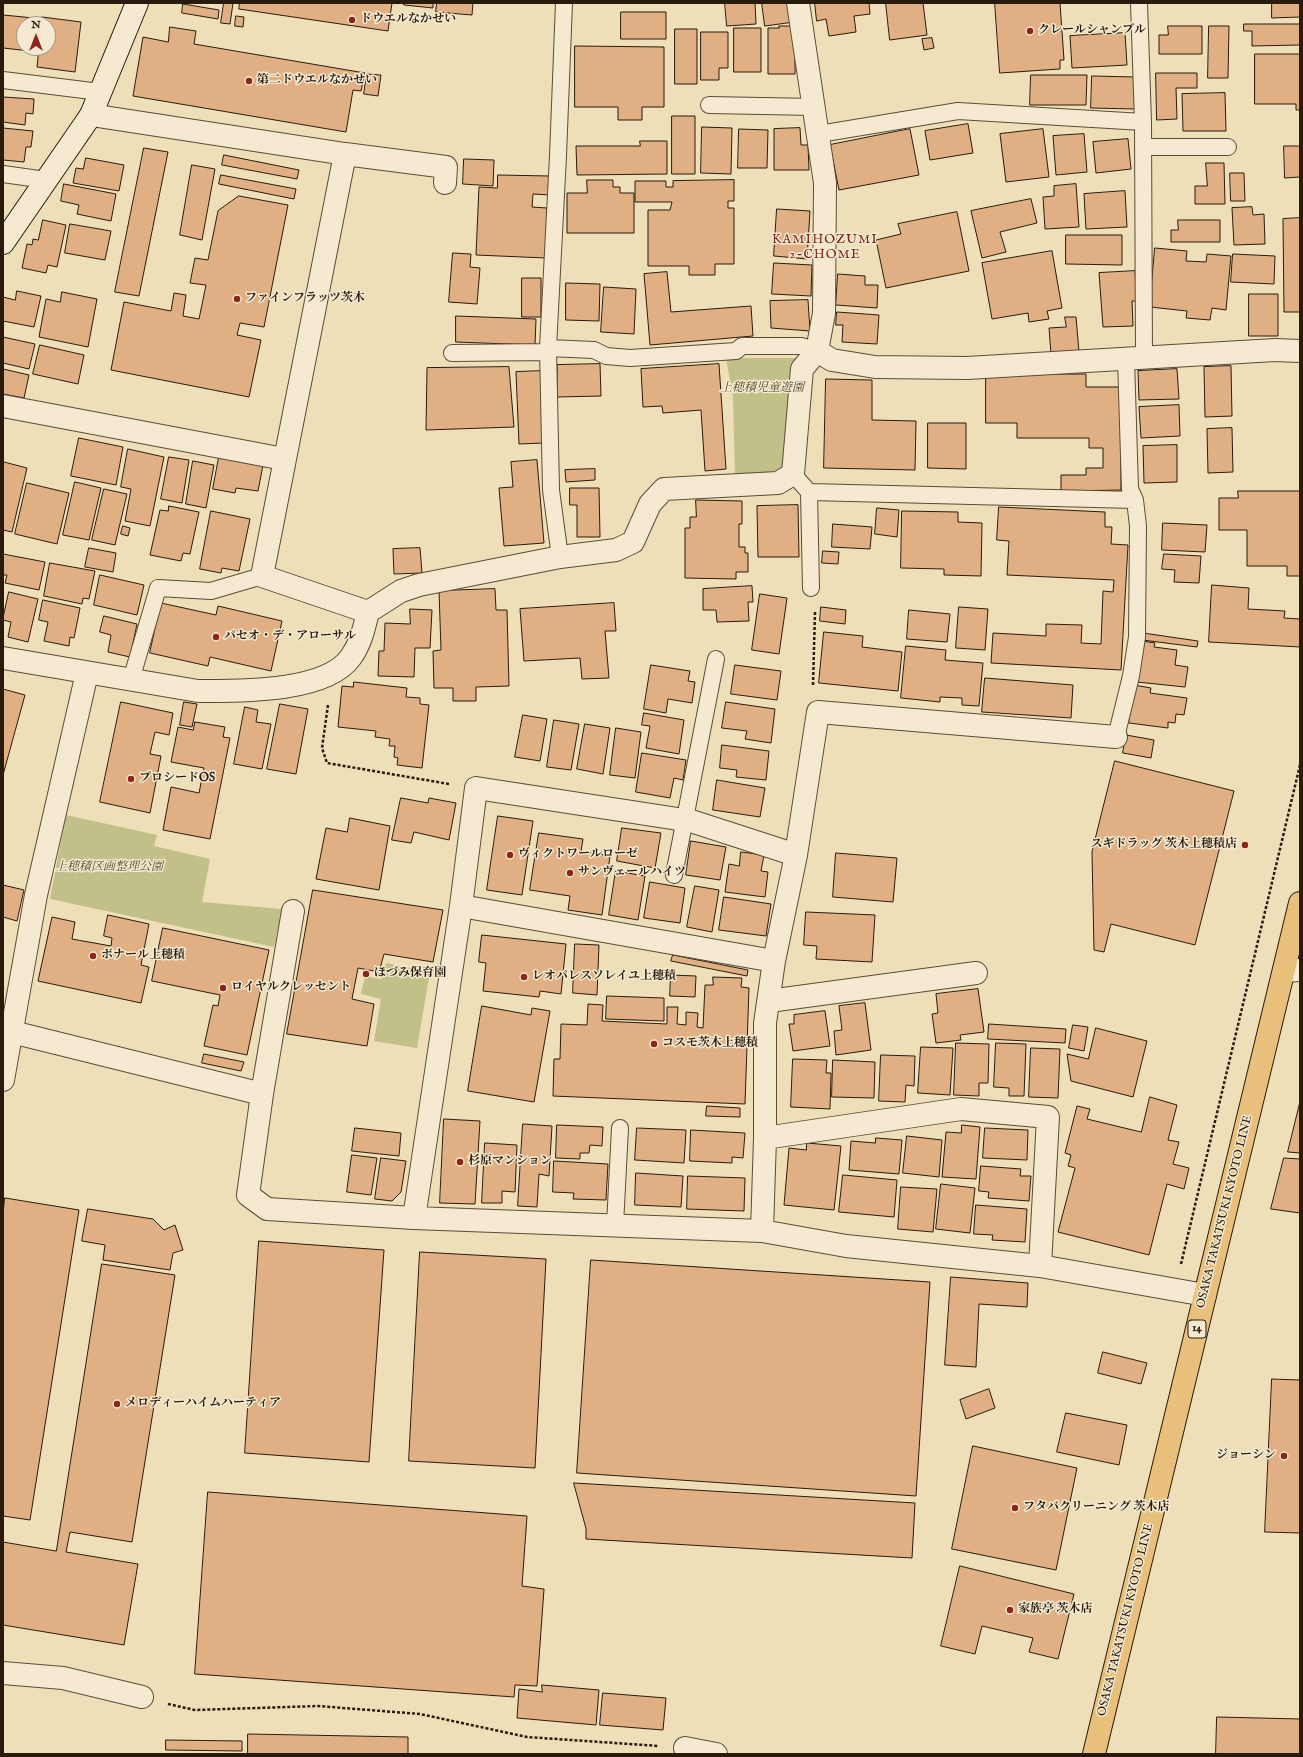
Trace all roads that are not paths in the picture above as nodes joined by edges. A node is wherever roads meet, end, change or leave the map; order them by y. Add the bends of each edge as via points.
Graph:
1 (137, 3) edge
2 (564, 3) edge
3 (798, 3) edge
4 (1139, 3) edge
5 (3, 80) edge
6 (100, 92) junction
7 (710, 105) dead end
8 (815, 107) junction
9 (91, 115) junction
10 (1143, 122) junction
11 (819, 134) junction
12 (1143, 147) junction
13 (1228, 147) dead end
14 (345, 154) junction
15 (3, 174) edge
16 (46, 180) junction
17 (445, 183) dead end
18 (3, 243) edge
19 (548, 350) junction
20 (817, 350) junction
21 (1300, 351) edge
22 (452, 353) dead end
23 (1135, 358) junction
24 (3, 406) edge
25 (284, 459) junction
26 (793, 474) junction
27 (809, 492) junction
28 (1135, 500) junction
29 (560, 556) junction
30 (262, 576) junction
31 (811, 588) road end
32 (368, 612) junction
33 (3, 658) edge
34 (716, 659) dead end
35 (87, 673) junction
36 (131, 680) junction
37 (1116, 737) joint
38 (685, 821) junction
39 (796, 855) junction
40 (674, 875) dead end
41 (1300, 903) edge
42 (461, 906) junction
43 (293, 911) dead end
44 (774, 961) junction
45 (1292, 970) edge
46 (976, 973) dead end
47 (769, 1000) junction
48 (12, 1032) junction
49 (3, 1080) edge
50 (262, 1094) junction
51 (620, 1128) dead end
52 (765, 1138) junction
53 (414, 1218) junction
54 (615, 1226) junction
55 (762, 1231) junction
56 (1040, 1266) junction
57 (1205, 1295) junction
58 (3, 1673) edge
59 (142, 1697) road end
60 (685, 1748) road end
61 (716, 1754) edge
62 (1094, 1754) edge

1 - 6 street
2 - 19 lane
3 - 8 street
4 - 10 lane
5 - 6 lane
6 - 9 street
7 - 8 lane
8 - 11 street
9 - 14 street
9 - 16 street
10 - 11 lane via 958,111
10 - 12 lane
11 - 20 street via 825,183 824,313
12 - 13 lane
12 - 23 lane
14 - 17 street via 446,167
14 - 25 street
15 - 16 lane
16 - 18 street
19 - 20 lane via 594,350 606,356 630,358 736,351 742,346 802,346
19 - 22 lane
19 - 29 lane via 551,490
20 - 23 street via 832,360 875,367 967,368
20 - 26 street via 802,370
21 - 23 street via 1275,350
23 - 28 lane via 1130,489
24 - 25 street
25 - 30 street
26 - 27 lane
26 - 29 street via 778,483 664,489 650,504 633,542 616,550
27 - 28 lane
27 - 31 lane
28 - 37 lane via 1138,526 1137,637 1131,676
29 - 32 street via 400,591
30 - 32 street
30 - 36 lane via 211,591 158,588
32 - 36 street via 362,636 351,658 333,673 290,687 198,690
33 - 35 street
34 - 38 lane
35 - 36 street
35 - 48 street via 36,896
37 - 39 street via 818,712
38 - 39 street
38 - 40 lane
38 - 42 street via 476,788
39 - 44 street
41 - 45 main road, OSAKA TAKATSUKI KYOTO LINE / 14
42 - 44 street
42 - 53 street
43 - 50 street
44 - 47 street
45 - 57 main road, OSAKA TAKATSUKI KYOTO LINE / 14
46 - 47 street
47 - 52 street via 765,1023
48 - 49 street
48 - 50 street
50 - 53 street via 248,1195 268,1209
51 - 54 lane
52 - 55 street
52 - 56 street via 961,1109 1048,1117
53 - 54 street
54 - 55 street
55 - 56 street via 846,1246
56 - 57 street
57 - 62 main road, OSAKA TAKATSUKI KYOTO LINE / 14
58 - 59 street via 62,1678
60 - 61 street

